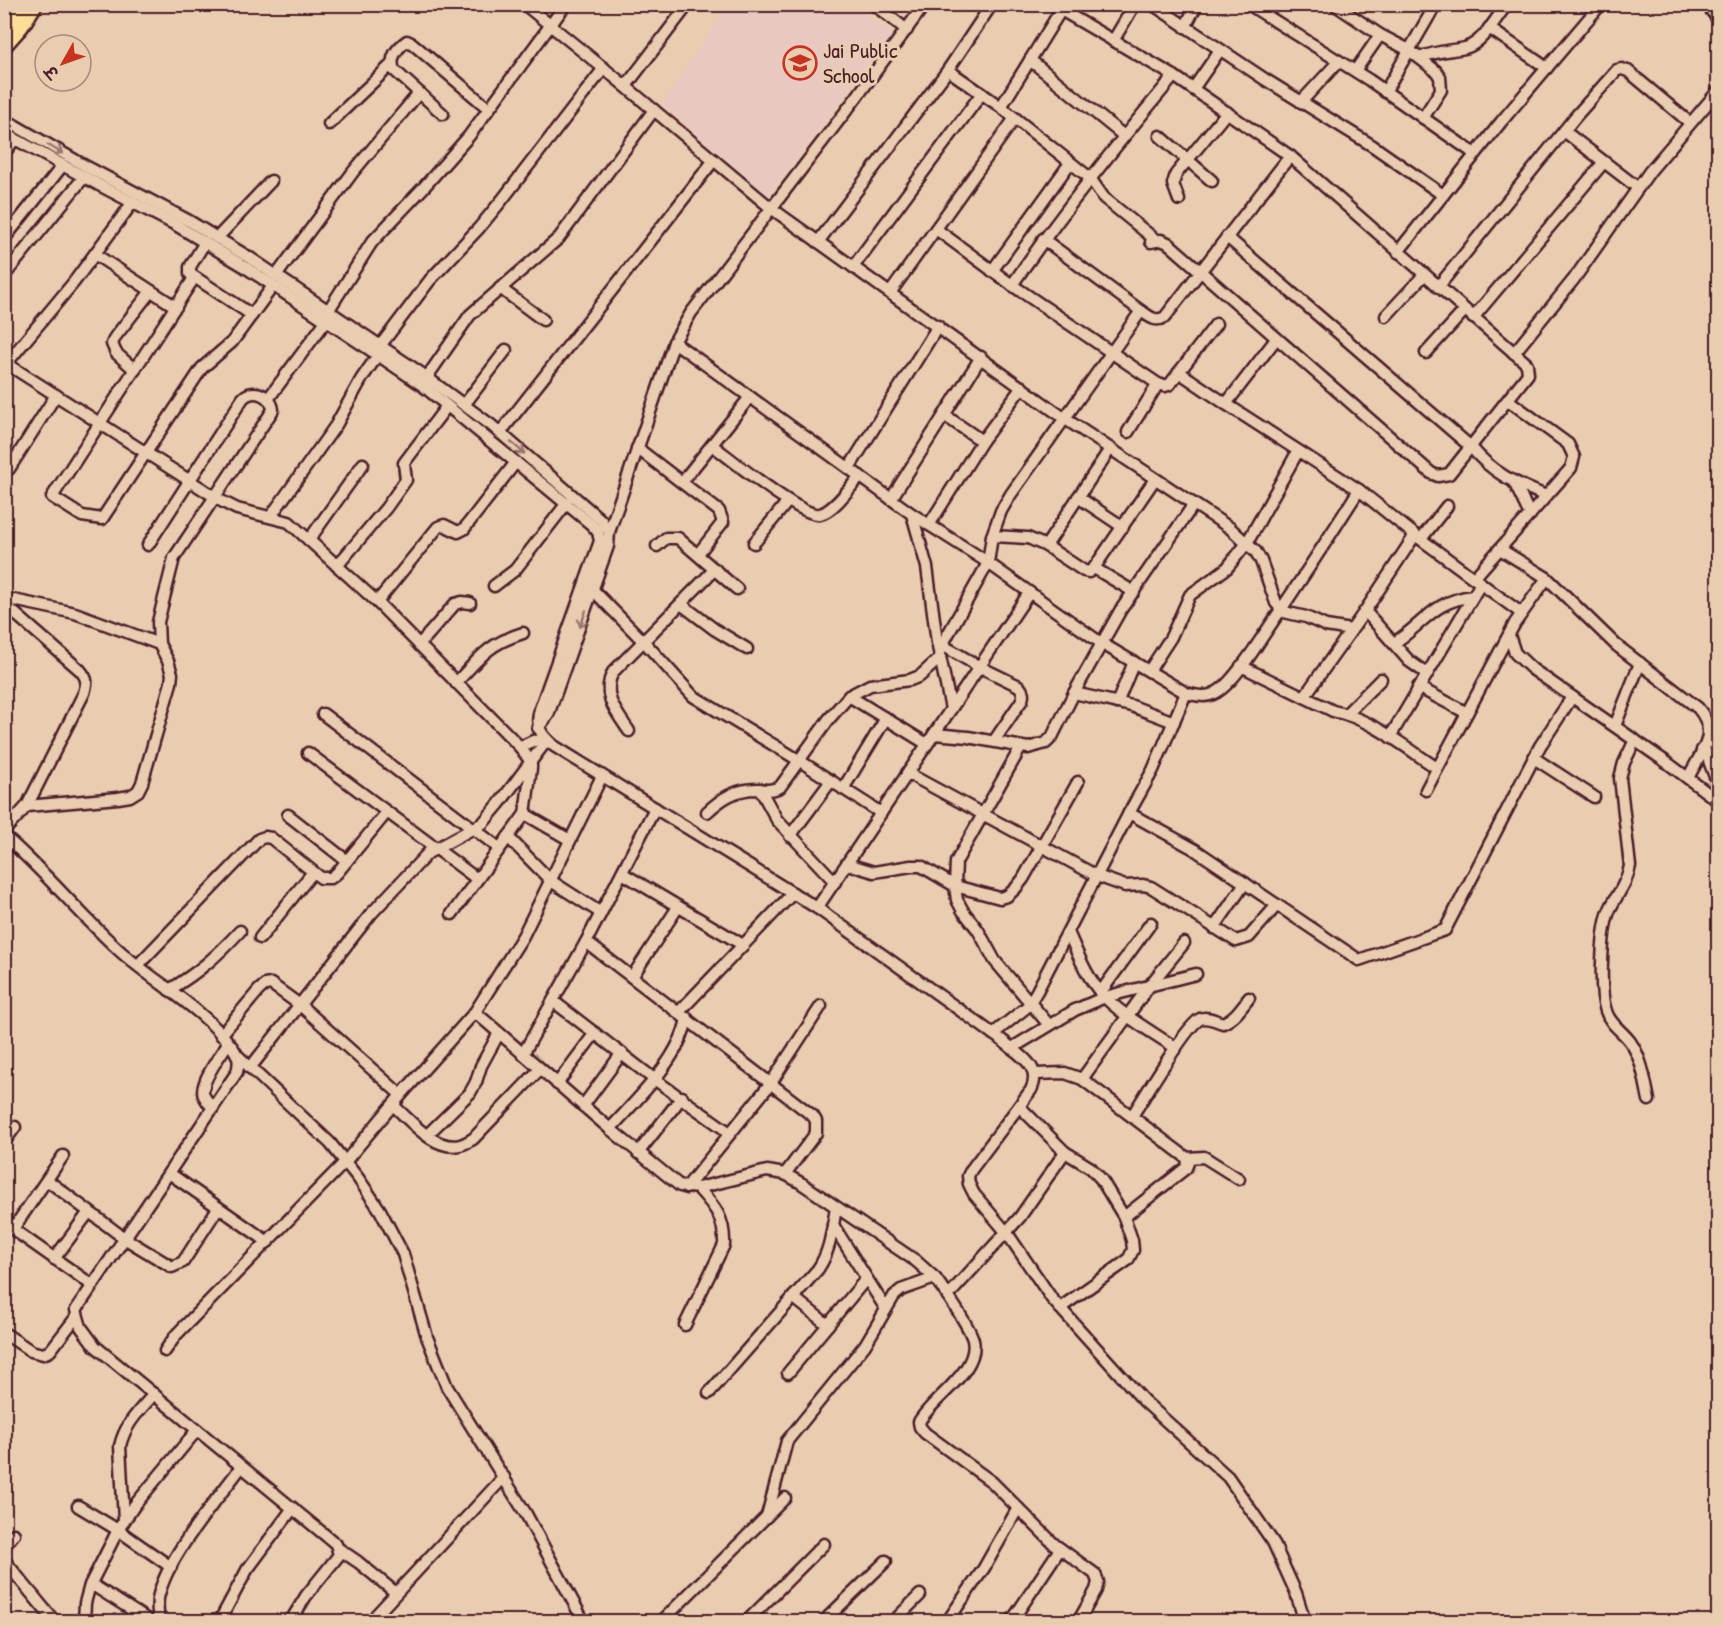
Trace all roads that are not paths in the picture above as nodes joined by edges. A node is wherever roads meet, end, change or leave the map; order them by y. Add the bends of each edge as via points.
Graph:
1 (20, 4) edge
2 (34, 4) edge
3 (524, 4) edge
4 (566, 4) edge
5 (684, 4) edge
6 (873, 4) edge
7 (925, 4) edge
8 (992, 4) edge
9 (1135, 4) edge
10 (1152, 4) edge
11 (1197, 4) edge
12 (1248, 4) edge
13 (1334, 4) edge
14 (1507, 4) edge
15 (1601, 4) edge
16 (1706, 4) edge
17 (1434, 5) edge
18 (1063, 8) edge
19 (1719, 19) edge
20 (550, 26) junction
21 (4, 27) edge
22 (1185, 27) junction
23 (1489, 28) junction
24 (907, 30) junction
25 (1380, 35) junction
26 (1113, 41) junction
27 (4, 44) edge
28 (1220, 50) junction
29 (1409, 50) junction
30 (1420, 58) junction
31 (1030, 60) junction
32 (1339, 62) junction
33 (392, 64) junction
34 (604, 68) junction
35 (1547, 68) junction
36 (948, 70) junction
37 (1355, 71) junction
38 (1174, 76) junction
39 (626, 86) junction
40 (1193, 89) junction
41 (1719, 90) edge
42 (1385, 92) junction
43 (982, 93) junction
44 (418, 94) junction
45 (1301, 102) junction
46 (1001, 106) junction
47 (489, 109) junction
48 (654, 110) junction
49 (1227, 112) junction
50 (443, 114) dead end
51 (1015, 118) junction
52 (1423, 118) junction
53 (4, 119) edge
54 (1689, 123) junction
55 (330, 124) dead end
56 (1564, 131) junction
57 (4, 133) edge
58 (1124, 136) junction
59 (1160, 136) dead end
60 (15, 139) junction
61 (4, 153) edge
62 (1476, 154) junction
63 (1290, 156) junction
64 (1188, 159) junction
65 (714, 160) junction
66 (1070, 162) junction
67 (1604, 162) junction
68 (63, 165) junction
69 (84, 177) junction
70 (1090, 178) junction
71 (271, 181) dead end
72 (1212, 181) dead end
73 (1638, 188) junction
74 (1443, 195) junction
75 (1179, 200) dead end
76 (133, 202) junction
77 (771, 208) junction
78 (936, 230) junction
79 (1227, 237) junction
80 (217, 238) junction
81 (4, 239) edge
82 (1043, 239) junction
83 (205, 242) junction
84 (818, 242) junction
85 (1398, 252) junction
86 (96, 255) junction
87 (853, 267) junction
88 (992, 271) junction
89 (1200, 272) junction
90 (1424, 275) junction
91 (4, 276) edge
92 (194, 278) junction
93 (275, 281) junction
94 (1012, 285) junction
95 (1438, 287) junction
96 (500, 288) junction
97 (151, 291) junction
98 (890, 293) junction
99 (176, 307) junction
100 (1141, 311) junction
101 (1469, 314) junction
102 (252, 315) junction
103 (327, 316) junction
104 (1386, 316) dead end
105 (543, 320) dead end
106 (1216, 324) dead end
107 (938, 326) junction
108 (1276, 339) junction
109 (674, 342) junction
110 (506, 350) dead end
111 (379, 351) junction
112 (1111, 353) junction
113 (1426, 353) dead end
114 (1514, 353) junction
115 (981, 357) junction
116 (5, 363) edge
117 (135, 370) junction
118 (1179, 372) junction
119 (427, 377) junction
120 (1158, 384) junction
121 (1022, 387) junction
122 (56, 395) junction
123 (750, 397) junction
124 (267, 399) junction
125 (1508, 400) junction
126 (1226, 404) junction
127 (447, 405) junction
128 (464, 405) junction
129 (944, 415) junction
130 (1064, 418) junction
131 (101, 424) junction
132 (1128, 432) dead end
133 (500, 433) junction
134 (982, 441) junction
135 (712, 445) junction
136 (1471, 447) junction
137 (637, 448) junction
138 (1110, 449) junction
139 (1298, 451) junction
140 (146, 453) junction
141 (516, 462) junction
142 (363, 464) dead end
143 (849, 468) junction
144 (9, 469) dead end
145 (860, 476) junction
146 (1155, 479) junction
147 (191, 482) junction
148 (682, 482) junction
149 (1514, 482) junction
150 (1359, 490) junction
151 (1546, 496) junction
152 (216, 497) junction
153 (1078, 497) junction
154 (891, 499) junction
155 (788, 501) junction
156 (567, 503) junction
157 (1194, 504) junction
158 (1447, 506) dead end
159 (912, 514) junction
160 (1530, 515) junction
161 (271, 516) junction
162 (929, 525) junction
163 (1123, 527) junction
164 (609, 532) junction
165 (992, 536) junction
166 (1418, 537) junction
167 (309, 540) junction
168 (754, 543) dead end
169 (1247, 543) junction
170 (148, 545) dead end
171 (657, 546) dead end
172 (1047, 546) junction
173 (1500, 549) junction
174 (698, 554) junction
175 (988, 563) junction
176 (338, 566) junction
177 (1094, 568) junction
178 (715, 569) junction
179 (1546, 578) junction
180 (1477, 581) junction
181 (494, 586) dead end
182 (737, 589) dead end
183 (593, 590) junction
184 (1134, 592) junction
185 (1029, 593) junction
186 (1473, 596) junction
187 (4, 598) edge
188 (377, 602) junction
189 (470, 603) dead end
190 (4, 604) edge
191 (681, 604) junction
192 (1281, 610) junction
193 (1365, 611) junction
194 (1521, 613) junction
195 (1351, 630) junction
196 (523, 633) dead end
197 (1509, 635) junction
198 (644, 642) junction
199 (939, 643) junction
200 (1101, 643) junction
201 (1394, 643) junction
202 (159, 644) junction
203 (418, 645) junction
204 (747, 648) dead end
205 (940, 658) junction
206 (1134, 662) junction
207 (1640, 663) junction
208 (1241, 666) junction
209 (980, 668) junction
210 (1149, 671) junction
211 (1426, 673) junction
212 (1381, 679) dead end
213 (456, 683) junction
214 (1418, 687) junction
215 (1074, 693) junction
216 (1186, 693) junction
217 (849, 696) junction
218 (1304, 697) junction
219 (1572, 697) junction
220 (1117, 703) junction
221 (951, 709) junction
222 (1467, 712) junction
223 (1347, 713) junction
224 (323, 714) dead end
225 (886, 718) junction
226 (1174, 722) junction
227 (1615, 726) junction
228 (538, 728) junction
229 (629, 731) dead end
230 (934, 734) junction
231 (1390, 737) junction
232 (547, 740) junction
233 (1635, 740) junction
234 (994, 741) junction
235 (927, 744) junction
236 (520, 747) junction
237 (1022, 747) junction
238 (1702, 750) junction
239 (308, 753) dead end
240 (1534, 758) junction
241 (800, 761) junction
242 (531, 762) junction
243 (1437, 768) junction
244 (908, 773) junction
245 (602, 776) junction
246 (1688, 778) junction
247 (831, 781) junction
248 (1078, 782) dead end
249 (1719, 785) edge
250 (760, 789) junction
251 (843, 789) junction
252 (1426, 790) dead end
253 (1594, 797) dead end
254 (1719, 801) edge
255 (27, 806) junction
256 (655, 808) junction
257 (387, 812) junction
258 (707, 813) dead end
259 (881, 813) junction
260 (1129, 813) junction
261 (525, 814) junction
262 (288, 815) dead end
263 (982, 815) junction
264 (475, 829) junction
265 (4, 833) edge
266 (790, 836) junction
267 (508, 837) junction
268 (570, 840) junction
269 (1041, 846) junction
270 (436, 848) junction
271 (499, 848) junction
272 (346, 861) junction
273 (847, 864) junction
274 (314, 872) junction
275 (622, 873) junction
276 (1096, 876) junction
277 (477, 879) junction
278 (551, 881) junction
279 (835, 882) junction
280 (1245, 883) junction
281 (955, 886) junction
282 (793, 893) junction
283 (1277, 905) junction
284 (678, 907) junction
285 (818, 908) junction
286 (452, 914) dead end
287 (601, 914) junction
288 (1151, 923) dead end
289 (1214, 928) junction
290 (240, 931) dead end
291 (1068, 932) junction
292 (260, 938) dead end
293 (586, 942) junction
294 (1184, 943) dead end
295 (743, 945) junction
296 (138, 965) junction
297 (1196, 974) dead end
298 (632, 976) junction
299 (1150, 986) junction
300 (169, 990) junction
301 (1103, 995) junction
302 (1249, 998) dead end
303 (553, 1001) junction
304 (1030, 1003) junction
305 (300, 1005) junction
306 (821, 1006) dead end
307 (475, 1012) junction
308 (683, 1015) junction
309 (1129, 1016) junction
310 (1049, 1025) junction
311 (595, 1033) junction
312 (499, 1034) junction
313 (993, 1034) junction
314 (225, 1039) junction
315 (1012, 1048) junction
316 (1176, 1048) junction
317 (622, 1053) junction
318 (523, 1054) junction
319 (238, 1056) junction
320 (250, 1068) junction
321 (540, 1069) junction
322 (1035, 1074) junction
323 (654, 1079) junction
324 (1082, 1079) junction
325 (771, 1083) junction
326 (557, 1084) junction
327 (401, 1095) junction
328 (682, 1097) junction
329 (1649, 1100) dead end
330 (393, 1105) junction
331 (583, 1106) junction
332 (1020, 1107) junction
333 (213, 1108) junction
334 (1132, 1116) junction
335 (15, 1127) dead end
336 (610, 1130) junction
337 (730, 1133) junction
338 (427, 1135) junction
339 (4, 1142) edge
340 (1065, 1152) junction
341 (638, 1153) junction
342 (63, 1156) dead end
343 (1187, 1158) junction
344 (345, 1162) junction
345 (169, 1173) junction
346 (785, 1174) junction
347 (1239, 1179) dead end
348 (47, 1180) junction
349 (692, 1188) junction
350 (219, 1208) junction
351 (836, 1208) junction
352 (89, 1212) junction
353 (1124, 1217) junction
354 (833, 1225) junction
355 (9, 1226) edge
356 (1006, 1233) junction
357 (124, 1238) junction
358 (268, 1242) junction
359 (54, 1260) junction
360 (935, 1278) junction
361 (866, 1279) junction
362 (92, 1285) junction
363 (948, 1296) junction
364 (793, 1297) junction
365 (1060, 1308) junction
366 (886, 1309) junction
367 (77, 1316) junction
368 (685, 1325) dead end
369 (828, 1325) junction
370 (4, 1334) edge
371 (165, 1351) dead end
372 (788, 1373) dead end
373 (709, 1393) dead end
374 (153, 1394) junction
375 (197, 1430) junction
376 (241, 1467) junction
377 (504, 1478) junction
378 (785, 1498) dead end
379 (78, 1506) dead end
380 (1018, 1508) junction
381 (293, 1509) junction
382 (767, 1516) junction
383 (121, 1525) junction
384 (14, 1534) dead end
385 (824, 1545) dead end
386 (4, 1546) edge
387 (339, 1549) junction
388 (1060, 1549) junction
389 (4, 1560) edge
390 (886, 1562) dead end
391 (171, 1567) junction
392 (91, 1584) junction
393 (396, 1593) junction
394 (920, 1595) dead end
395 (376, 1615) dead end
396 (952, 1620) edge
397 (85, 1621) edge
398 (55, 1622) edge
399 (151, 1622) edge
400 (159, 1622) edge
401 (219, 1622) edge
402 (290, 1622) edge
403 (584, 1622) edge
404 (661, 1622) edge
405 (746, 1622) edge
406 (823, 1622) edge
407 (893, 1622) edge
408 (1011, 1622) edge
409 (1078, 1622) edge
410 (1305, 1622) edge

1 - 21 main road
2 - 27 main road
3 - 20 street
4 - 20 street
5 - 39 street via 684,10
6 - 24 street
7 - 24 street
8 - 36 street
9 - 26 street
10 - 22 street
11 - 22 street
12 - 32 street
13 - 25 street
14 - 23 street
15 - 35 street
16 - 19 street
17 - 29 street
18 - 26 street
18 - 31 street
20 - 34 street
20 - 47 street
22 - 28 street
23 - 30 street via 1467,47
23 - 35 street
24 - 77 street
25 - 29 street
25 - 37 street
26 - 38 street
28 - 40 street
28 - 45 street
29 - 30 street
29 - 42 street
30 - 52 street via 1436,71 1441,83 1441,90
31 - 46 street
31 - 58 street
32 - 37 street
32 - 45 street
33 - 44 street
33 - 47 street via 399,48 409,41
33 - 55 street
34 - 39 street
34 - 111 street via 502,200 430,280
35 - 62 street
36 - 43 street
36 - 84 street
37 - 42 street
38 - 40 street
38 - 58 street
39 - 48 street
40 - 49 street
41 - 54 street
42 - 52 street
43 - 46 street
43 - 87 street
44 - 50 street
44 - 93 street via 353,172
45 - 74 street
46 - 51 street
47 - 103 street via 372,242
48 - 65 street
48 - 96 street via 559,238
49 - 63 street
49 - 64 street
51 - 66 street
51 - 78 street
52 - 62 street
53 -> 80 street
54 - 56 street via 1622,69 1612,74
54 - 73 street
56 - 67 street
56 - 95 street
57 - 60 street
58 - 70 street
59 - 64 street
60 - 61 street
60 - 68 street
62 - 74 street
63 - 79 street
63 - 85 street
64 - 72 street
64 - 75 street via 1174,180
65 - 77 street
65 - 133 street
66 - 70 street
66 - 88 street
67 - 73 street
67 - 101 street
68 - 69 street
68 - 81 street
69 - 76 street
69 - 91 street
70 - 82 street
70 - 89 street via 1104,198 1154,241 1168,243
71 - 80 street
73 - 114 street via 1574,279
74 - 85 street
76 - 83 street
76 - 86 street
77 - 84 street
77 - 109 street via 691,313
78 - 88 street
78 - 98 street
79 - 89 street
79 - 136 street
80 - 93 street
82 - 94 street
82 - 100 street
83 - 92 street via 190,267
83 - 93 street
84 - 87 street
85 - 90 street
86 - 97 street
86 - 116 street
87 - 98 street
88 - 94 street
89 - 100 street via 1165,317 1154,320
89 - 108 street
90 - 95 street
90 - 104 street
92 - 99 street
92 - 102 street
93 - 102 street
93 - 103 street
94 - 112 street
95 - 101 street
96 - 105 street
96 - 119 street via 470,315
97 - 99 street
97 - 117 street via 112,344
98 - 107 street
99 - 117 street
100 - 112 street
101 - 113 street
101 - 114 street
102 - 140 street via 232,342 202,368
103 - 111 street
103 - 124 street
106 - 118 street
107 - 115 street
107 - 143 street
108 - 126 street
108 - 136 street via 1431,473 1449,474
109 - 123 street
109 - 137 street
110 - 128 street
111 - 119 street
111 - 127 street
111 - 161 street via 336,425
112 - 120 street
112 - 130 street
114 - 125 street via 1527,364 1528,374
115 - 121 street
115 - 129 street
116 - 122 street
117 - 131 street
118 - 120 street via 1170,384
118 - 126 street
119 - 128 street
120 - 132 street
121 - 130 street
121 - 134 street
122 - 131 street
122 - 144 street
123 - 135 street
123 - 143 street
124 - 147 street via 257,392 243,398
124 - 152 street via 273,410
125 - 136 street
125 - 151 street via 1572,449 1571,468
126 - 139 street
127 - 141 street
127 - 176 street via 404,463 406,480 394,498
128 - 133 street
129 - 134 street
129 - 154 street
130 - 138 street
130 - 165 street via 1011,494
131 - 140 street
131 - 140 street via 52,497 82,516 102,519
133 -> 164 street via 592,512
134 - 162 street
135 - 148 street
135 - 155 street
136 - 149 street via 1492,469
137 - 148 street
137 - 164 street
138 - 146 street
138 - 153 street
139 - 150 street
139 - 169 street
140 - 147 street
141 - 156 street
141 - 188 street via 464,529 458,532 441,525
142 - 167 street
143 - 145 street
145 - 154 street
145 - 155 street via 831,509 820,514 810,514
146 - 157 street
146 - 163 street
147 - 152 street
147 - 170 street
148 - 174 street via 722,515 723,522
149 - 151 street
149 - 160 street
150 - 166 street
150 - 192 street
151 - 160 street
152 - 161 street via 237,509
152 - 202 street via 174,558 158,622
153 - 163 street
153 - 172 street
154 - 159 street
155 - 168 street
156 - 181 street via 515,570
156 - 228 street via 592,525 600,541 540,709
157 - 169 street
157 - 184 street
158 - 166 street
159 - 162 street
159 - 199 street via 927,567
160 - 173 street
161 - 167 street via 289,522
162 - 175 street
163 - 177 street
164 - 183 street
165 - 172 street via 1028,538
165 - 175 street
166 - 180 street
166 - 193 street
167 - 176 street
169 - 192 street via 1261,561
169 - 210 street via 1227,568 1190,595 1171,637
171 - 174 street via 666,538 678,538
172 - 177 street via 1084,572
173 - 179 street
173 - 180 street
174 - 178 street
175 - 185 street
175 - 199 street
176 - 188 street
177 - 184 street
178 - 182 street
178 - 191 street
179 - 194 street
179 - 207 street
180 - 186 street
180 - 194 street
183 - 198 street
183 -> 228 street via 548,715
184 - 200 street
185 - 200 street
185 - 209 street
186 - 201 street via 1446,602
186 - 211 street
187 - 202 street via 75,612
188 - 203 street
189 - 203 street via 455,604
190 - 255 street via 80,670 87,682
191 - 198 street
191 - 204 street
192 - 195 street via 1326,626
192 - 208 street
193 - 195 street
193 - 201 street
194 - 197 street
195 - 218 street
196 - 213 street via 494,645
197 - 219 street via 1520,659
197 - 222 street
198 - 229 street via 608,681 610,701
198 - 241 street via 693,696
199 - 205 street
199 - 209 street
200 - 206 street
200 - 215 street
201 - 211 street
202 - 255 street via 172,674 171,683 138,791 118,798
203 - 213 street
205 - 217 street via 920,676 870,685
205 - 221 street
206 - 210 street
206 - 220 street
207 - 227 street
207 - 238 street via 1706,717 1709,736
208 - 216 street via 1220,691 1208,696
208 - 218 street
209 - 221 street
209 - 234 street via 1019,686 1024,696
210 - 216 street
211 - 214 street
212 - 223 street
213 - 236 street
214 - 222 street
214 - 231 street
215 - 220 street
215 - 237 street via 1052,737 1046,743
216 - 226 street
217 - 225 street
217 - 241 street
218 - 223 street via 1333,711
219 - 227 street
219 - 240 street
220 - 226 street
221 - 230 street
222 - 243 street
223 - 231 street
224 - 264 street
225 - 235 street
225 - 251 street
226 - 260 street
227 - 233 street
228 - 232 street
230 - 234 street
230 - 235 street
231 - 243 street
232 - 236 street
232 - 242 street
232 - 245 street
233 - 246 street
233 - 329 street via 1624,764 1620,786 1630,866 1605,923 1603,977 1606,1014 1637,1053
234 - 237 street
235 - 244 street
236 - 242 street
237 - 263 street
238 - 246 street
238 - 249 street
239 - 257 street
240 - 253 street
240 - 283 street via 1445,930 1359,960
241 - 247 street
241 - 250 street via 780,787
242 - 261 street
242 - 264 street
243 - 252 street
244 - 259 street
244 - 263 street
245 - 256 street
245 - 268 street
246 - 254 street
247 - 251 street
247 - 266 street
248 - 269 street
250 - 258 street via 738,791
250 - 266 street
251 - 259 street
255 - 265 street
256 - 275 street
256 - 282 street
257 - 270 street
257 - 272 street
259 - 273 street
260 - 276 street
260 - 280 street
261 - 267 street
261 - 268 street
262 - 272 street
263 - 269 street
263 - 281 street via 956,862
264 - 270 street
264 - 271 street
265 - 296 street
266 - 279 street
267 - 271 street
267 - 278 street
268 - 278 street
269 - 276 street
269 - 281 street via 1023,879 1007,896 1000,898
270 - 277 street
270 - 305 street via 371,914
271 - 277 street
272 - 274 street via 331,878 321,878
273 - 279 street
273 - 281 street via 874,872 921,866
274 - 292 street
274 - 296 street via 271,838 259,839
275 - 284 street
275 - 287 street
276 - 289 street via 1125,886 1151,887
276 - 291 street
277 - 286 street
278 - 287 street
278 - 307 street via 523,936
279 - 285 street
280 - 283 street
280 - 289 street
281 - 304 street via 957,900 995,961
282 - 285 street
282 - 295 street
283 - 289 street via 1243,940 1229,938
284 - 295 street
284 - 298 street
285 - 313 street
287 - 293 street
288 - 301 street
290 - 300 street via 203,969
291 - 301 street
291 - 304 street
293 - 298 street
293 - 303 street
294 - 299 street
295 - 308 street
296 - 300 street
297 - 299 street
298 - 308 street
299 - 301 street
299 - 309 street
300 - 314 street
301 - 309 street
301 - 310 street
302 - 316 street via 1233,1017 1222,1023 1201,1018
303 - 311 street
303 - 318 street
304 - 310 street
304 - 313 street
305 - 314 street via 271,984 265,985
305 - 320 street
305 - 327 street
306 - 325 street
307 - 312 street
307 - 327 street
308 - 323 street via 685,1028
308 - 325 street
309 - 316 street
309 - 324 street
310 - 315 street
311 - 317 street
311 - 326 street
312 - 318 street
312 - 338 street via 470,1093
313 - 315 street
314 - 319 street
314 - 333 street via 203,1091
315 - 322 street
316 - 334 street
317 - 323 street
317 - 331 street
318 - 321 street
319 - 320 street
319 - 333 street via 237,1072
320 - 344 street
321 - 326 street
321 - 338 street via 473,1139 448,1146
322 - 324 street via 1065,1073
322 - 332 street via 1035,1082
323 - 328 street
323 - 336 street
324 - 334 street
325 - 337 street
325 - 346 street via 816,1121 816,1133
326 - 331 street
327 - 330 street
328 - 337 street
328 - 341 street
330 - 338 street
330 - 344 street
331 - 336 street
332 - 340 street
332 - 356 street via 968,1176 974,1194
333 - 345 street
334 - 343 street
335 - 339 street
336 - 341 street
337 - 349 street
340 - 353 street via 1096,1172
340 - 356 street
341 - 349 street via 667,1178
342 - 348 street
343 - 347 street via 1204,1157
343 - 353 street via 1186,1168
344 - 358 street
344 - 377 street via 394,1234 447,1387
345 - 350 street
345 - 357 street
346 - 349 street via 767,1171
346 - 351 street
348 - 352 street
348 - 355 street
349 - 368 street via 720,1216 725,1232 724,1245
350 - 357 street via 183,1262 172,1268
350 - 358 street
351 - 354 street
351 - 360 street
352 - 357 street
352 - 359 street
353 - 365 street via 1133,1250 1128,1260
354 - 361 street
354 - 364 street via 825,1258
355 - 359 street
356 - 363 street
356 - 365 street
357 - 362 street
358 - 371 street
359 - 362 street
360 - 363 street
360 - 366 street via 901,1290
361 - 366 street
361 - 369 street
362 - 367 street via 78,1306
363 - 380 street via 970,1331 974,1349 968,1366 924,1413 920,1427 992,1482
364 - 369 street
364 - 373 street
365 - 410 street via 1144,1401 1228,1477 1273,1542
366 - 382 street via 865,1344 787,1441
367 - 370 street via 50,1351 43,1354
367 - 374 street via 90,1340
369 - 372 street
374 - 375 street
374 - 383 street via 127,1426 120,1446
375 - 376 street
375 - 383 street
376 - 381 street
376 - 391 street
377 - 393 street
377 - 403 street
378 - 382 street
379 - 383 street
380 - 388 street
380 - 396 street
381 - 387 street
381 - 401 street via 247,1570
382 - 404 street
383 - 391 street
383 - 392 street
384 - 386 street
385 - 405 street
387 - 393 street
387 - 402 street via 336,1561
388 - 408 street
388 - 409 street via 1090,1569 1098,1581
389 - 398 street
390 - 406 street
391 - 400 street via 159,1593
392 - 397 street
392 - 399 street
393 - 395 street
394 - 407 street

